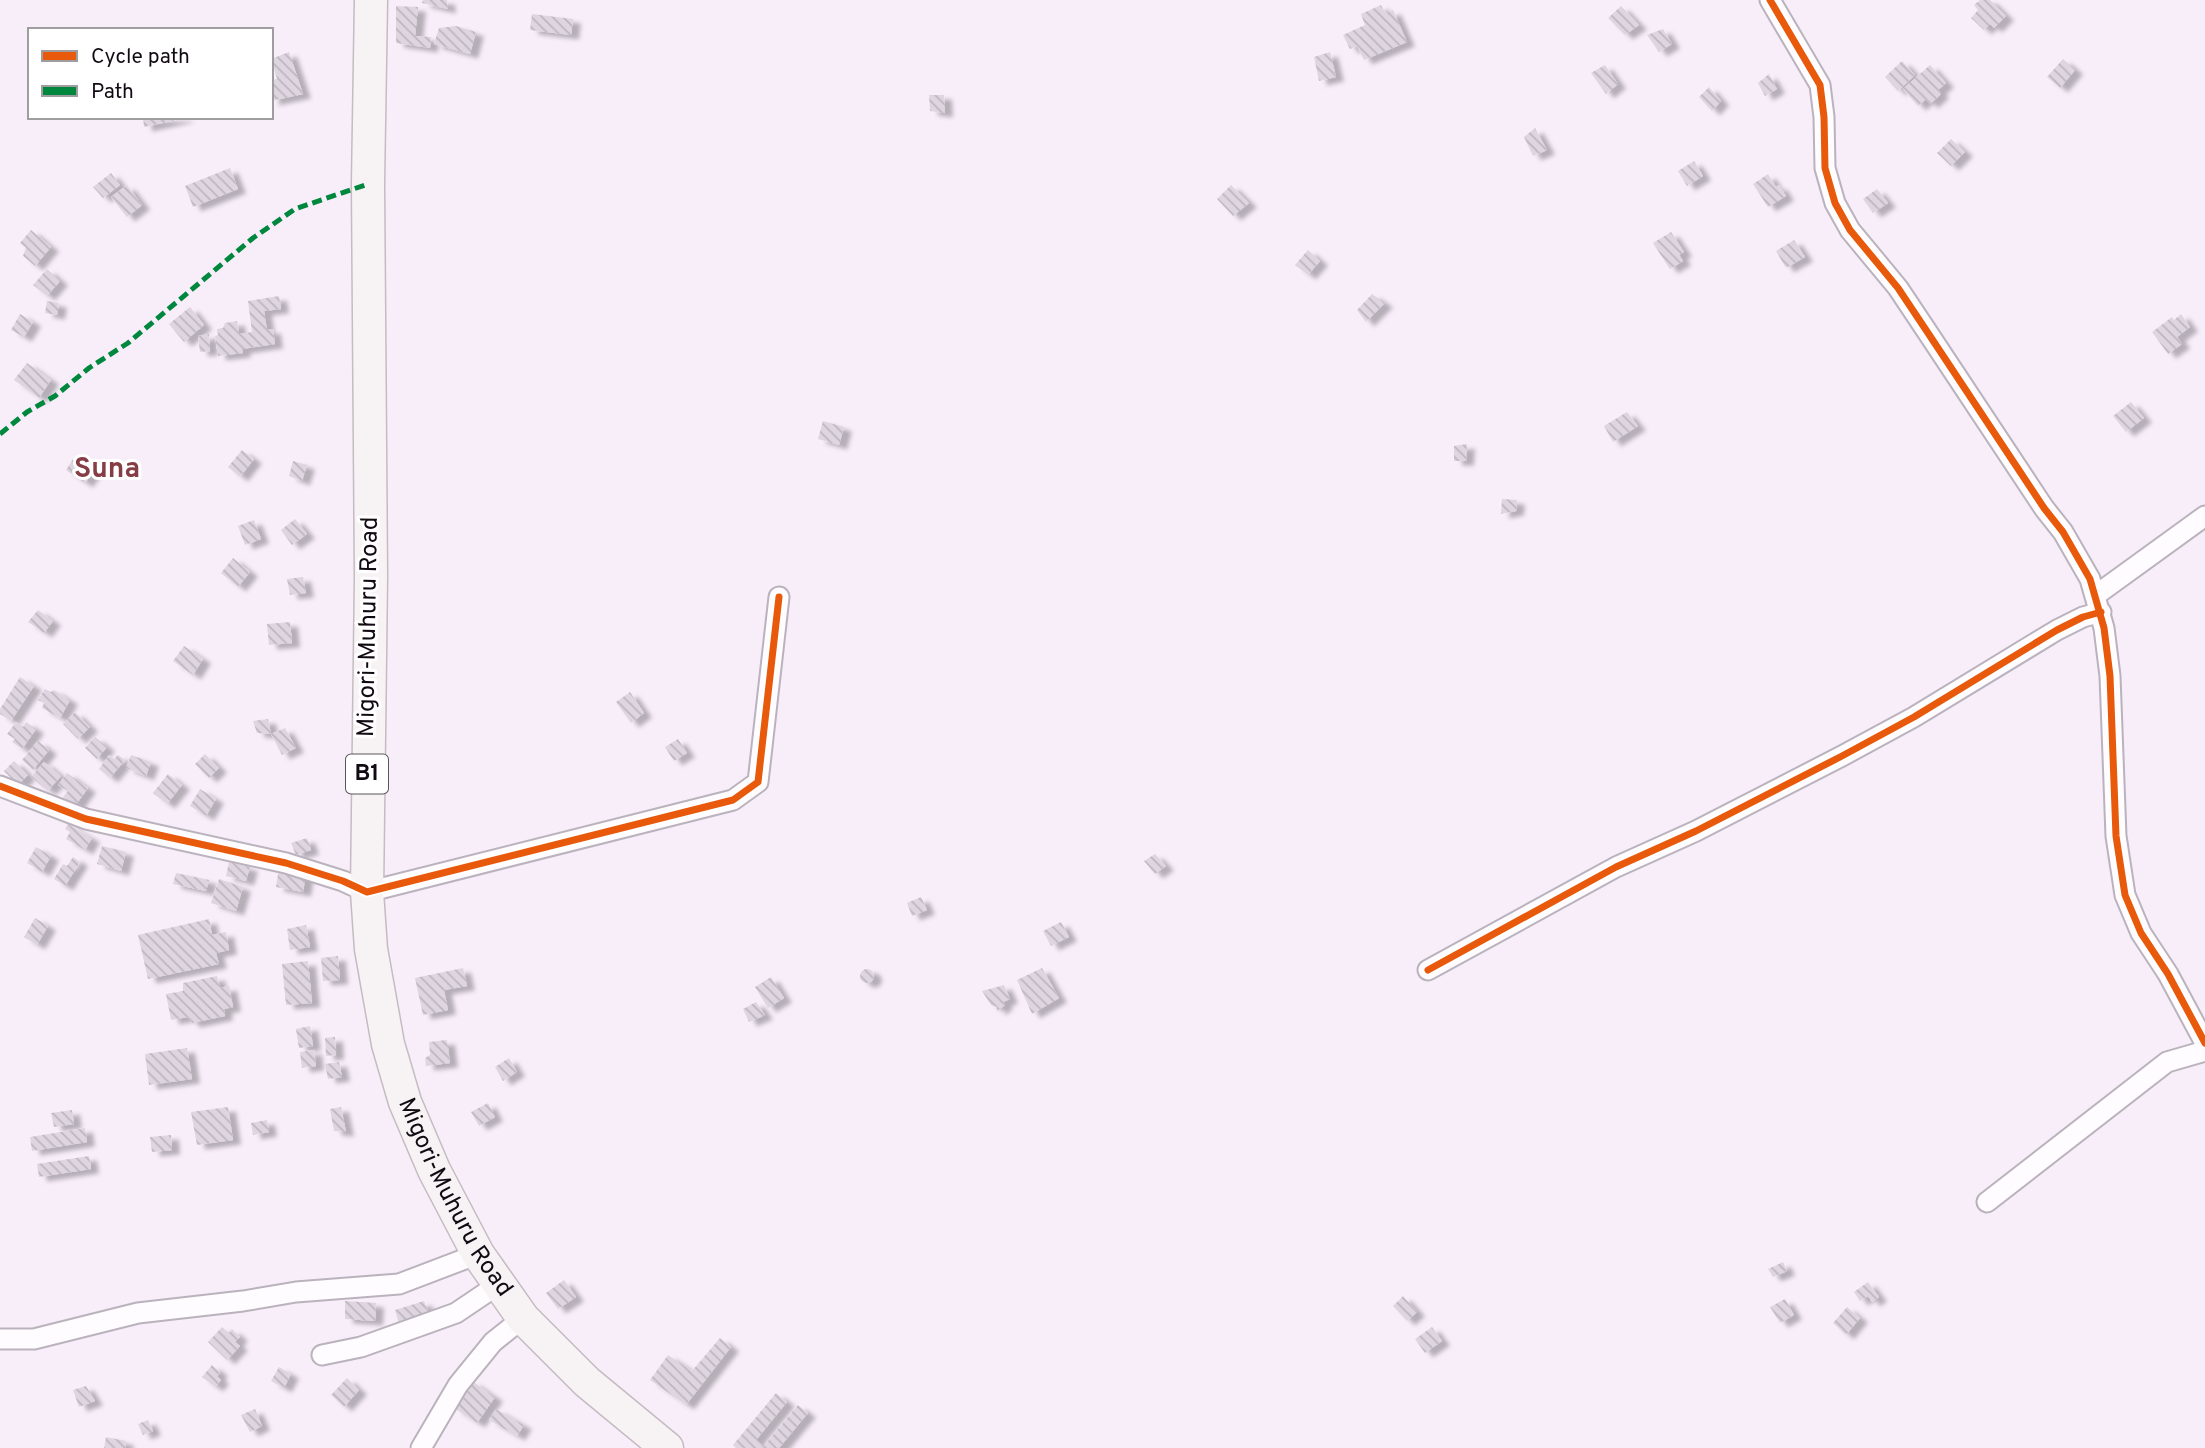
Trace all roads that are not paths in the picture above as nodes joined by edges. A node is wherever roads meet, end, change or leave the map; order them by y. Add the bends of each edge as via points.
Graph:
1 (371, 0) edge
2 (1770, 0) edge
3 (2205, 516) edge
4 (779, 597) dead end
5 (2099, 604) junction
6 (0, 786) edge
7 (367, 892) junction
8 (1428, 970) dead end
9 (2205, 1044) edge
10 (2205, 1051) edge
11 (1987, 1202) dead end
12 (478, 1254) junction
13 (499, 1284) junction
14 (523, 1318) junction
15 (0, 1339) edge
16 (322, 1355) dead end
17 (421, 1448) edge
18 (667, 1448) edge

1 - 7 highway, Migori-Muhuru Road / B1
2 - 5 street via 1820,85 1825,168 1835,203 2063,532
3 - 5 street
4 - 7 street via 758,782 733,800
5 - 8 street via 1854,750 1616,867
5 - 9 street via 2108,653 2116,836 2125,895 2141,933
6 - 7 street via 86,819 286,863
7 - 12 highway, Migori-Muhuru Road / B1 via 371,949 388,1044 405,1102
10 - 11 street via 2167,1062
12 - 13 highway, Migori-Muhuru Road / B1
12 - 15 street via 399,1284 138,1313 34,1339
13 - 14 highway, Migori-Muhuru Road / B1
13 - 16 street via 456,1313 361,1347
14 - 17 street via 493,1342 458,1385
14 - 18 highway, Migori-Muhuru Road / B1 via 587,1382

